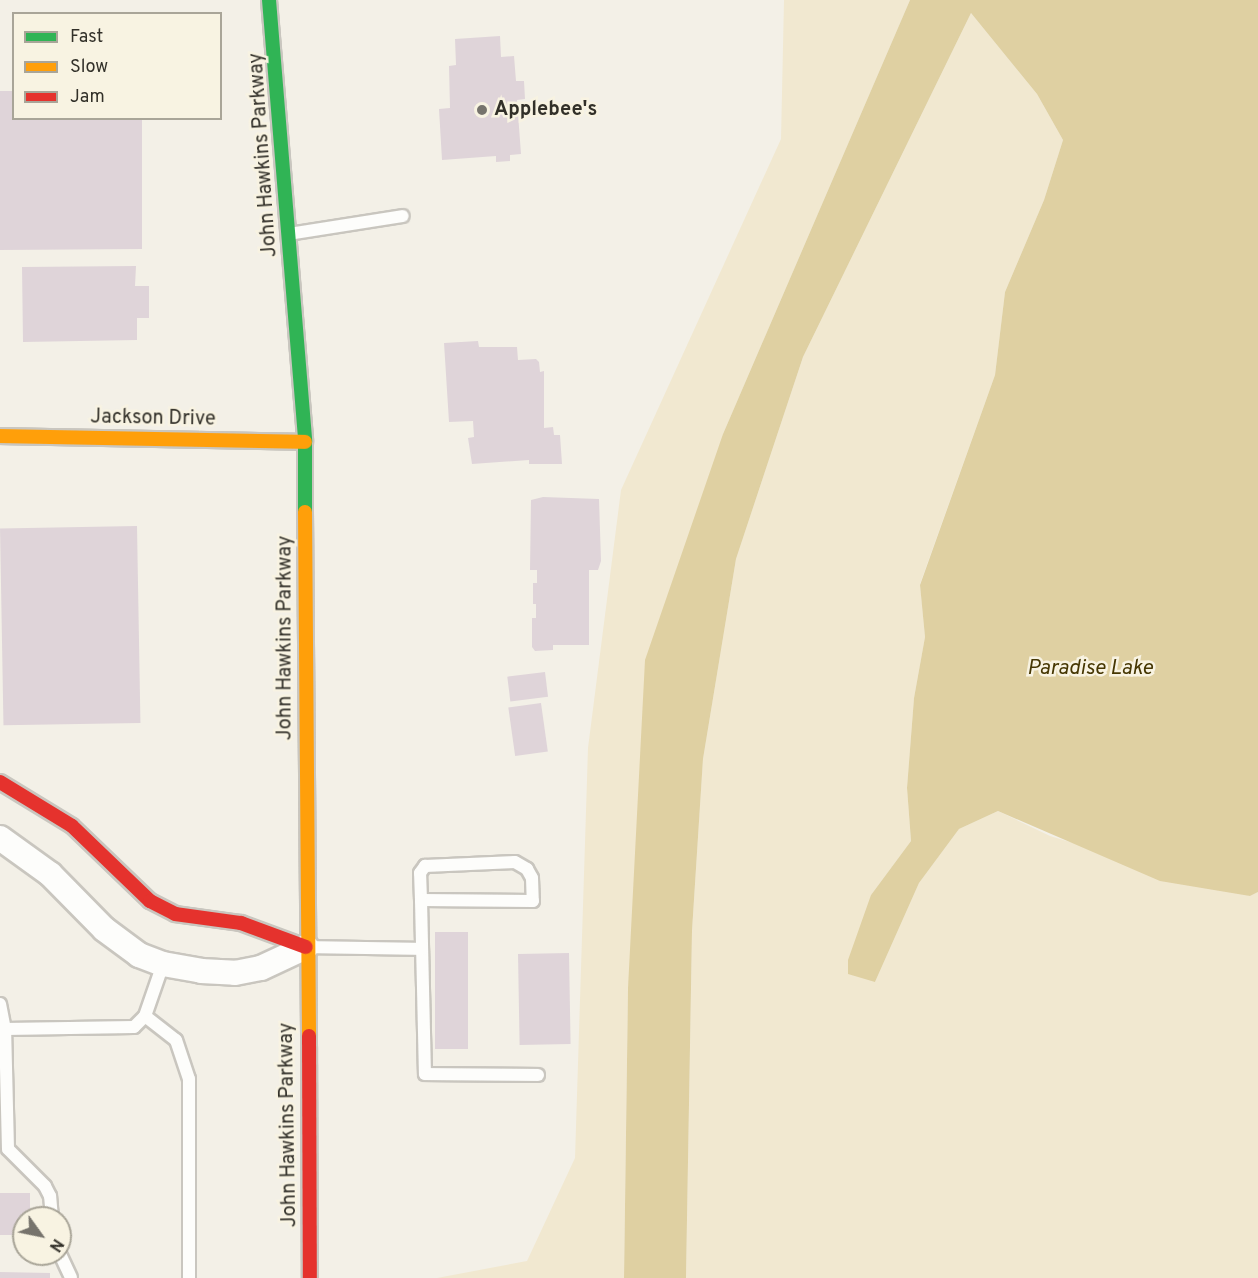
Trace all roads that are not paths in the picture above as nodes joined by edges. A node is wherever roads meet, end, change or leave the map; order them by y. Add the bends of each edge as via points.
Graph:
1 (269, 0) edge
2 (403, 216) dead end
3 (289, 234) junction
4 (0, 436) edge
5 (305, 442) junction
6 (0, 782) edge
7 (0, 838) edge
8 (421, 900) junction
9 (306, 947) junction
10 (422, 949) junction
11 (163, 964) junction
12 (0, 1004) edge
13 (145, 1016) junction
14 (5, 1029) junction
15 (538, 1075) dead end
16 (51, 1206) edge
17 (189, 1278) edge
18 (310, 1278) edge

1 - 3 main road, John Hawkins Parkway
2 - 3 lane
3 - 5 main road, John Hawkins Parkway
4 - 5 main road, Jackson Drive
5 - 9 main road, John Hawkins Parkway
6 - 9 main road via 72,826 150,901 195,919 241,922
7 - 11 street via 50,874 104,929 140,955
8 - 8 lane via 533,901 532,878 515,862 425,866 420,873
8 - 10 lane
9 - 10 lane
9 - 11 street via 261,968 236,973
9 - 18 main road, John Hawkins Parkway
10 - 15 lane via 425,1074
11 - 13 lane
12 - 14 lane
13 - 14 lane via 134,1027 105,1030
13 - 17 lane via 176,1040 189,1079
14 - 16 lane via 8,1149 45,1186

